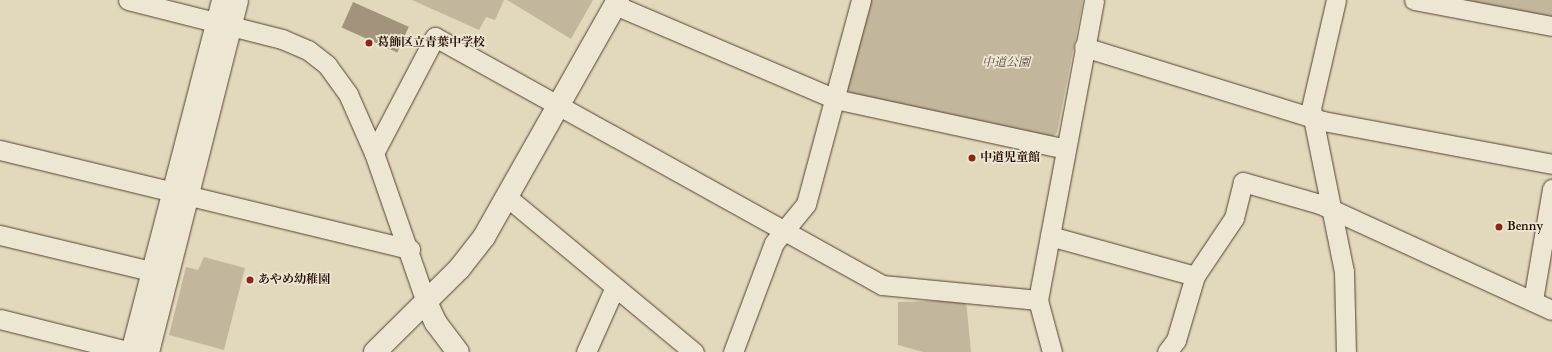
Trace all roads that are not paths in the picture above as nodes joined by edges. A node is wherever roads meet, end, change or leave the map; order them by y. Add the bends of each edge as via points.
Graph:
1 (128, 0) edge
2 (221, 0) edge
3 (238, 0) edge
4 (861, 0) edge
5 (1094, 0) edge
6 (1336, 0) edge
7 (1414, 0) edge
8 (616, 2) edge
9 (223, 24) junction
10 (1552, 26) edge
11 (1084, 47) junction
12 (835, 99) junction
13 (558, 106) junction
14 (1312, 118) junction
15 (1066, 149) junction
16 (0, 150) edge
17 (374, 153) junction
18 (1552, 164) edge
19 (1552, 189) edge
20 (180, 194) junction
21 (507, 197) junction
22 (1331, 210) junction
23 (781, 232) junction
24 (0, 235) edge
25 (1050, 236) junction
26 (410, 249) junction
27 (160, 274) junction
28 (1195, 276) junction
29 (615, 287) junction
30 (1038, 300) junction
31 (1533, 300) junction
32 (426, 302) junction
33 (1552, 310) edge
34 (0, 319) edge
35 (130, 352) edge
36 (149, 352) edge
37 (375, 352) edge
38 (458, 352) edge
39 (586, 352) edge
40 (694, 352) edge
41 (733, 352) edge
42 (1052, 352) edge
43 (1167, 352) edge
44 (1346, 352) edge

1 - 9 street
2 - 9 street
3 - 9 street
4 - 12 street
5 - 11 street
6 - 14 street via 1311,108
7 - 10 street
8 - 12 street
8 - 13 street
9 - 17 street via 295,43 327,65 348,94
9 - 20 street
11 - 14 street
11 - 15 street
12 - 15 street
12 - 23 street via 806,204
13 - 17 street via 435,37
13 - 21 street
13 - 23 street
14 - 18 street
14 - 22 street
15 - 25 street
16 - 20 street
17 - 26 street
19 - 31 street
20 - 26 street
20 - 27 street
21 - 29 street
21 - 32 street via 484,237
22 - 28 street via 1284,191 1243,182 1234,218
22 - 31 street
22 - 44 street via 1344,272
23 - 30 street via 882,285
23 - 41 street
24 - 27 street
25 - 28 street
25 - 30 street
26 - 32 street
27 - 35 street
27 - 36 street
28 - 43 street via 1176,340
29 - 39 street
29 - 40 street
30 - 42 street
31 - 33 street
32 - 37 street
32 - 38 street via 439,328
34 - 35 street

